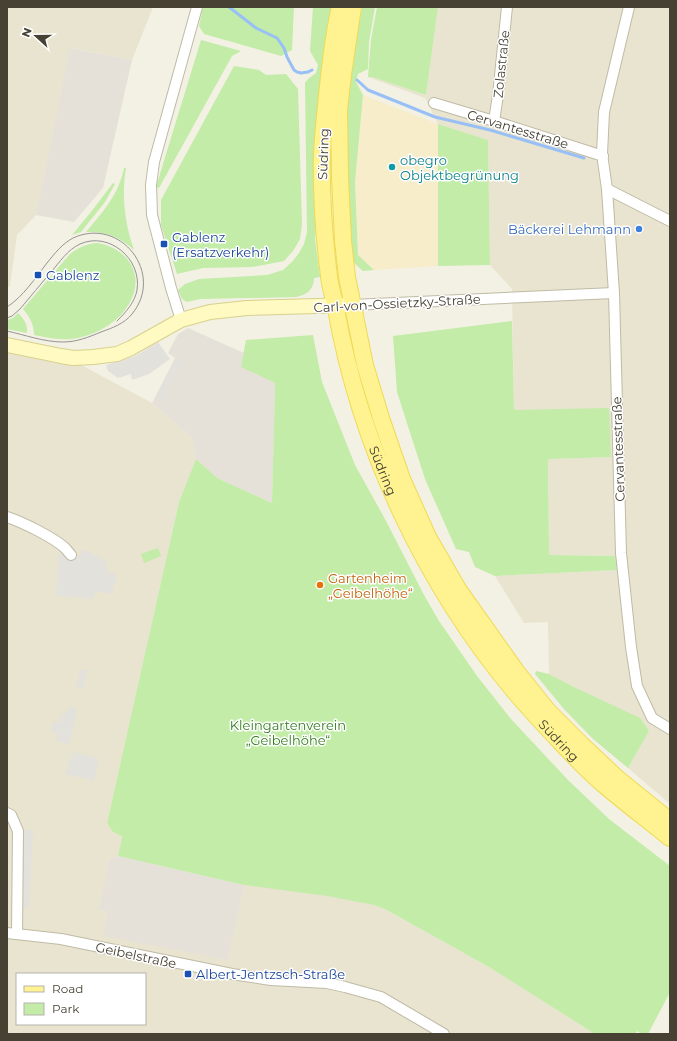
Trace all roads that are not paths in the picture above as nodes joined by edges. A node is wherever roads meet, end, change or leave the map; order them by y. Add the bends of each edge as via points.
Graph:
1 (198, 7) edge
2 (340, 7) edge
3 (352, 7) edge
4 (507, 7) edge
5 (628, 7) edge
6 (434, 103) dead end
7 (494, 121) junction
8 (603, 156) junction
9 (607, 189) junction
10 (670, 221) edge
11 (614, 293) junction
12 (352, 305) junction
13 (335, 306) junction
14 (181, 320) junction
15 (7, 345) edge
16 (7, 517) edge
17 (71, 555) dead end
18 (670, 729) edge
19 (7, 813) edge
20 (670, 821) edge
21 (670, 838) edge
22 (12, 933) edge
23 (444, 1034) edge

1 - 14 street via 154,162 151,186 152,215
2 - 13 main road, Südring via 330,72 322,181 329,279
3 - 12 main road, Südring via 340,110 340,177 343,241
4 - 7 street, Zolastraße
5 - 8 street, Cervantesstraße via 604,112
6 - 7 street, Cervantesstraße
7 - 8 street, Cervantesstraße
8 - 9 street, Cervantesstraße
9 - 10 street
9 - 11 street, Cervantesstraße
11 - 12 street, Carl-von-Ossietzky-Straße
11 - 18 street, Cervantesstraße via 621,553 630,647 637,686 652,718
12 - 13 street, Carl-von-Ossietzky-Straße
12 - 20 main road, Südring via 369,378 402,479 428,537 458,589 516,671 548,711 617,778
13 - 14 street, Carl-von-Ossietzky-Straße via 247,308 210,312
13 - 21 main road, Südring via 361,411 386,478 408,527 451,603 506,682 568,750 602,783
14 - 15 street, Carl-von-Ossietzky-Straße via 131,348 105,356 67,357
16 - 17 street via 48,537
19 - 22 street via 11,815 18,831
22 - 23 street, Geibelstraße via 61,939 232,974 345,987 381,997

